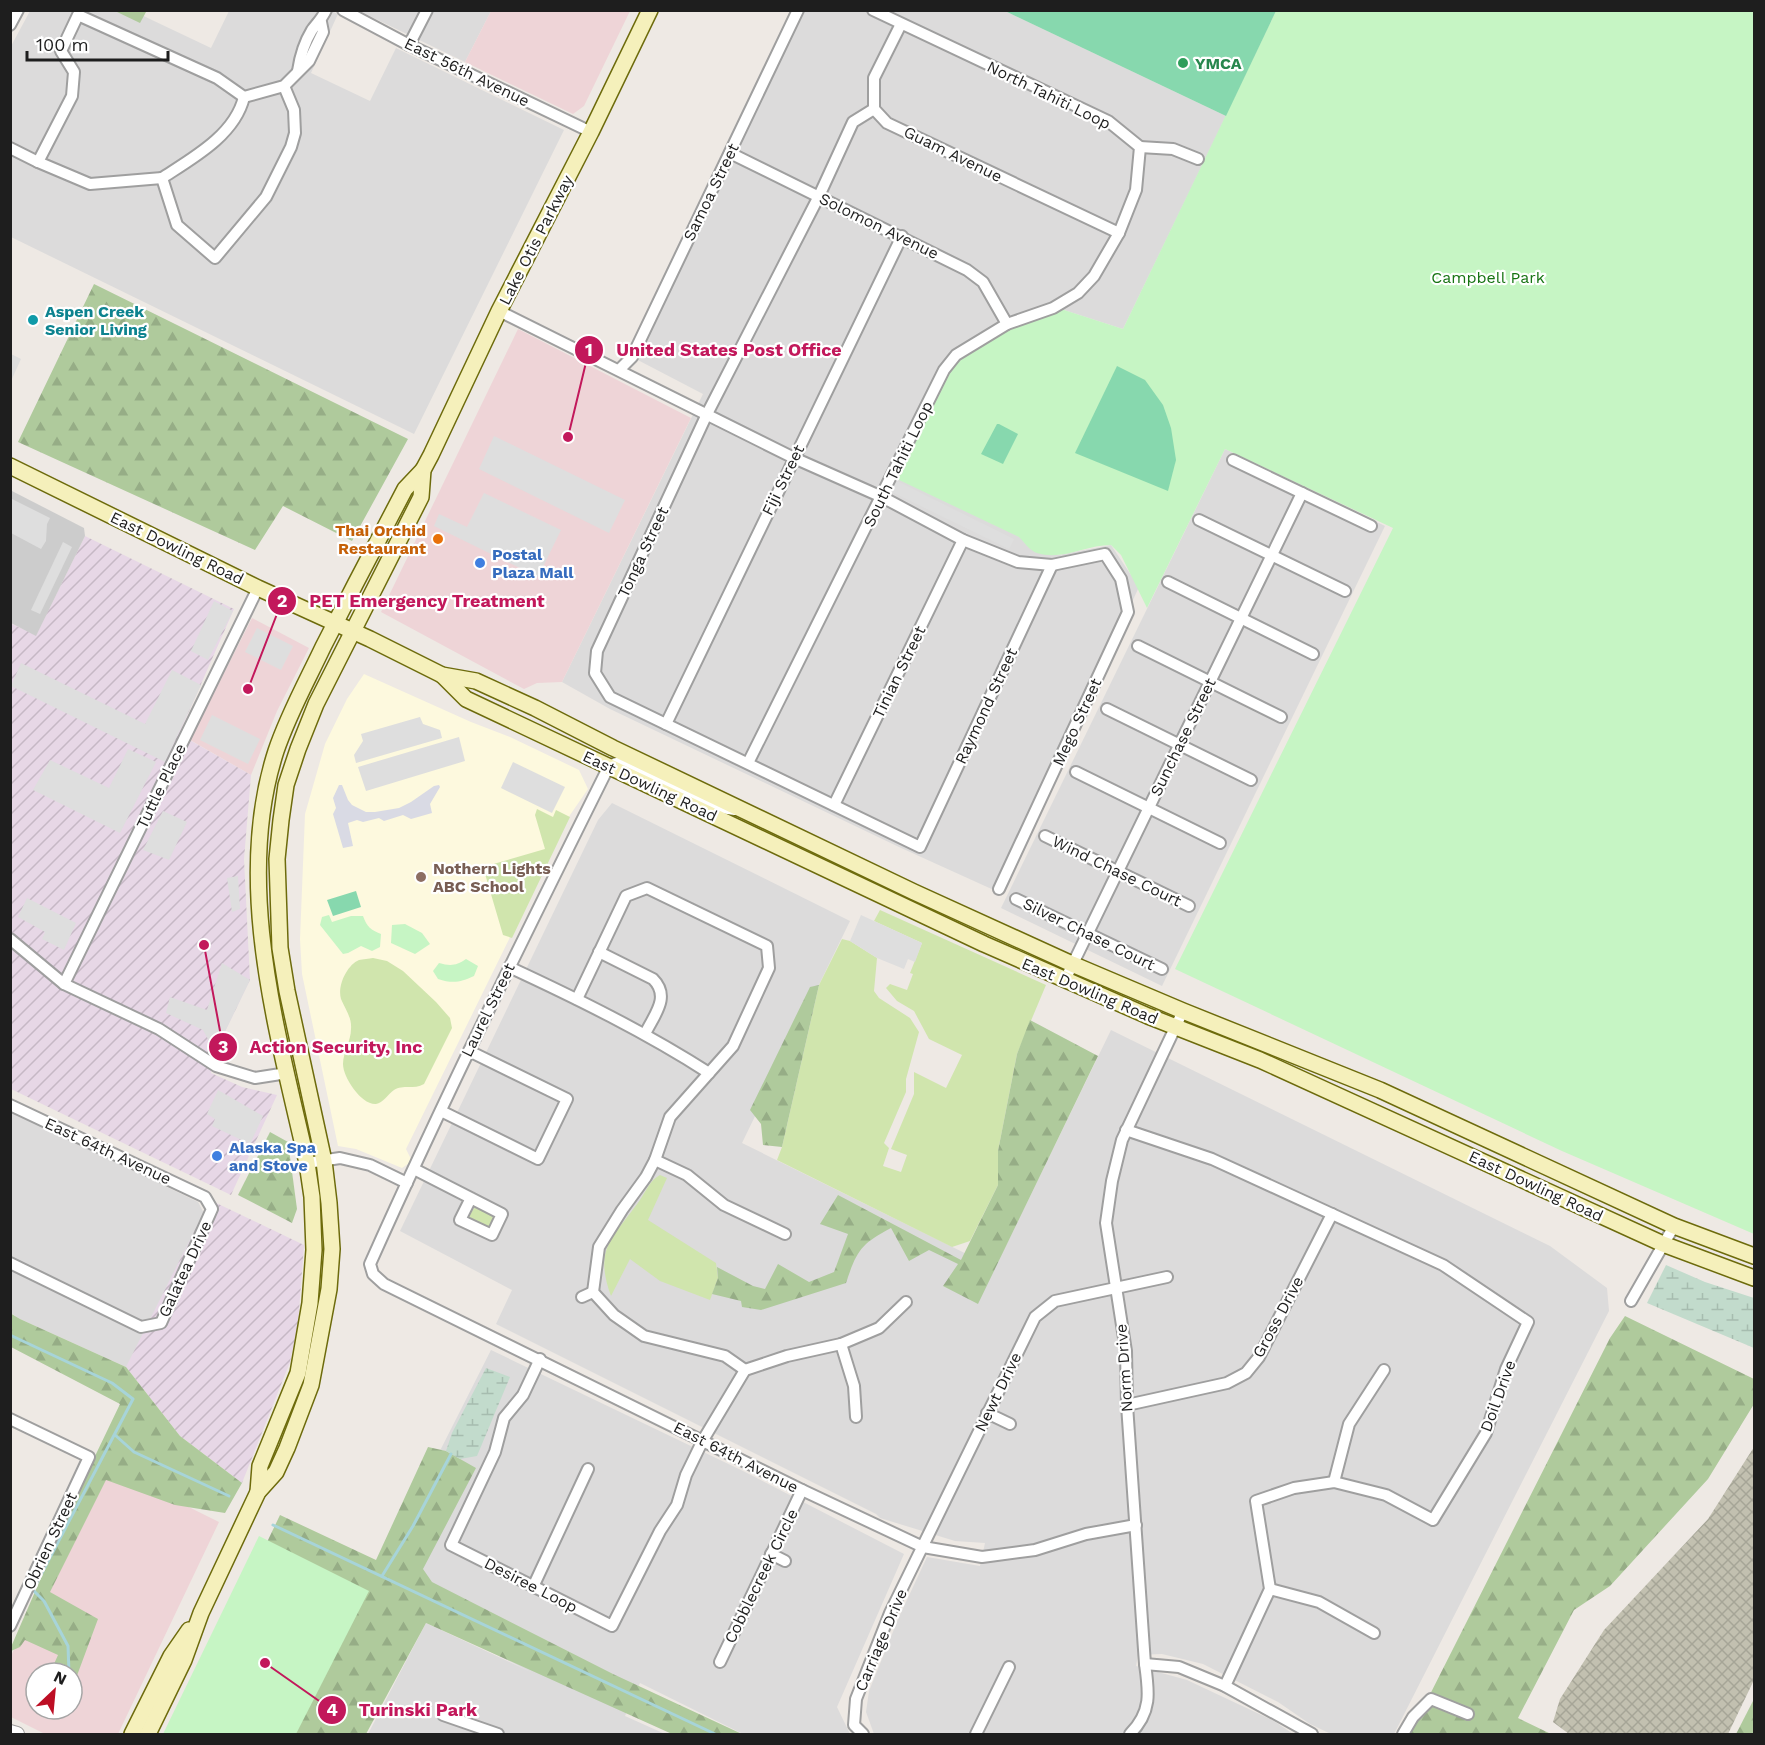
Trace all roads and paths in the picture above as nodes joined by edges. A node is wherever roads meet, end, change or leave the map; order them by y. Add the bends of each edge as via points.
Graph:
1 (18, 10) edge
2 (326, 10) edge
3 (343, 10) edge
4 (427, 10) edge
5 (650, 10) edge
6 (798, 10) edge
7 (873, 10) edge
8 (901, 24) junction
9 (10, 25) edge
10 (409, 45) junction
11 (284, 87) junction
12 (244, 97) junction
13 (874, 109) junction
14 (591, 132) junction
15 (1140, 147) junction
16 (10, 148) edge
17 (730, 153) junction
18 (1198, 159) dead end
19 (38, 162) junction
20 (162, 178) junction
21 (819, 196) junction
22 (1119, 233) junction
23 (902, 236) junction
24 (499, 311) junction
25 (1007, 324) junction
26 (619, 370) junction
27 (707, 414) junction
28 (794, 458) junction
29 (1233, 459) dead end
30 (10, 466) edge
31 (423, 470) junction
32 (1302, 493) junction
33 (882, 497) junction
34 (1199, 520) dead end
35 (1371, 526) dead end
36 (963, 540) junction
37 (1272, 555) junction
38 (1052, 565) junction
39 (1168, 582) dead end
40 (258, 588) junction
41 (1345, 591) dead end
42 (1241, 618) junction
43 (335, 623) junction
44 (353, 631) junction
45 (1138, 646) dead end
46 (1313, 654) dead end
47 (442, 675) junction
48 (1209, 682) junction
49 (1107, 709) dead end
50 (1281, 717) dead end
51 (666, 724) junction
52 (1179, 745) junction
53 (748, 763) junction
54 (609, 766) junction
55 (1076, 772) dead end
56 (1251, 780) dead end
57 (834, 804) junction
58 (1148, 808) junction
59 (743, 810) junction
60 (1045, 836) dead end
61 (1220, 843) dead end
62 (921, 847) joint
63 (1118, 873) junction
64 (999, 889) dead end
65 (1016, 899) dead end
66 (1190, 906) dead end
67 (1087, 933) junction
68 (10, 939) edge
69 (599, 952) junction
70 (1072, 964) junction
71 (509, 967) junction
72 (1162, 969) dead end
73 (1065, 980) junction
74 (64, 984) junction
75 (577, 999) junction
76 (1183, 1011) junction
77 (1175, 1027) junction
78 (645, 1034) junction
79 (469, 1051) junction
80 (287, 1073) junction
81 (709, 1073) junction
82 (10, 1105) edge
83 (312, 1109) junction
84 (441, 1111) junction
85 (1126, 1130) junction
86 (655, 1160) junction
87 (324, 1161) junction
88 (307, 1163) junction
89 (414, 1169) junction
90 (407, 1183) junction
91 (205, 1197) joint
92 (471, 1198) dead end
93 (1332, 1214) junction
94 (1674, 1226) junction
95 (785, 1234) dead end
96 (1663, 1244) junction
97 (374, 1256) joint
98 (1755, 1256) edge
99 (10, 1263) edge
100 (1167, 1277) dead end
101 (1755, 1278) edge
102 (1116, 1287) junction
103 (594, 1292) junction
104 (582, 1297) dead end
105 (1631, 1301) dead end
106 (906, 1302) dead end
107 (841, 1344) junction
108 (540, 1359) junction
109 (745, 1370) junction
110 (1384, 1370) dead end
111 (291, 1394) junction
112 (1127, 1405) junction
113 (987, 1413) junction
114 (856, 1417) dead end
115 (10, 1419) edge
116 (1010, 1424) dead end
117 (703, 1440) junction
118 (287, 1448) junction
119 (588, 1469) dead end
120 (1334, 1482) junction
121 (802, 1490) junction
122 (258, 1492) junction
123 (1136, 1525) junction
124 (923, 1547) junction
125 (771, 1554) junction
126 (784, 1561) dead end
127 (533, 1587) junction
128 (1270, 1588) junction
129 (201, 1613) junction
130 (10, 1626) edge
131 (1374, 1634) dead end
132 (720, 1662) dead end
133 (1145, 1664) junction
134 (1010, 1667) dead end
135 (1225, 1686) junction
136 (1468, 1714) dead end
137 (443, 1715) dead end
138 (10, 1732) edge
139 (16, 1734) edge
140 (132, 1734) edge
141 (148, 1734) edge
142 (498, 1734) edge
143 (863, 1734) edge
144 (976, 1734) edge
145 (1130, 1734) edge
146 (1312, 1734) edge
147 (1403, 1734) edge

1 - 9 street
2 - 11 street via 300,56 298,71
3 - 10 street, East 56th Avenue
4 - 10 street
5 - 14 main road, Lake Otis Parkway
6 - 17 street, Samoa Street
7 - 8 street, North Tahiti Loop
8 - 13 street via 874,78
8 - 15 street, North Tahiti Loop via 1108,121
10 - 14 street, East 56th Avenue
11 - 12 street
11 - 20 street via 296,122 291,147 266,197 215,258 177,225
12 - 19 street via 217,78 78,15 61,51 74,72 72,96
12 - 20 street via 229,125 205,150
13 - 21 street, Tonga Street via 853,122
13 - 22 street, Guam Avenue via 887,123
14 - 24 main road, Lake Otis Parkway
15 - 18 street via 1173,149
15 - 22 street via 1136,190
16 - 19 street
17 - 21 street, Solomon Avenue
17 - 26 street, Samoa Street via 632,357
19 - 20 street via 90,184
21 - 23 street, Solomon Avenue
21 - 27 street, Tonga Street
22 - 25 street, South Tahiti Loop via 1094,276 1078,293 1053,308
23 - 25 street, Solomon Avenue via 983,282
23 - 28 street, Fiji Street
24 - 26 street
24 - 31 main road, Lake Otis Parkway
25 - 33 street, South Tahiti Loop via 956,355 944,370
26 - 27 street
27 - 28 street
27 - 51 street, Tonga Street via 597,651 595,674 610,697
28 - 33 street
28 - 51 street, Fiji Street
29 - 32 street
30 - 40 main road, East Dowling Road
31 - 43 main road, Lake Otis Parkway via 405,489
31 - 44 main road, Lake Otis Parkway via 421,497
32 - 35 street
32 - 37 street, Sunchase Street
33 - 36 street
33 - 53 street, South Tahiti Loop
34 - 37 street
36 - 38 street via 1018,562
36 - 57 street, Tinian Street
37 - 41 street
37 - 42 street, Sunchase Street
38 - 62 street, Raymond Street
38 - 64 street, Mego Street via 1105,554 1121,579 1128,612
39 - 42 street
40 - 43 main road, East Dowling Road
40 - 74 street, Tuttle Place
42 - 46 street
42 - 48 street, Sunchase Street
43 - 44 main road, East Dowling Road
43 - 80 main road, Lake Otis Parkway via 276,751 262,818 258,900 263,949
44 - 47 main road, East Dowling Road
44 - 83 main road, Lake Otis Parkway via 298,748 286,785 277,859 280,948
45 - 48 street
47 - 54 main road, East Dowling Road via 466,699
47 - 59 main road, East Dowling Road via 476,681
48 - 50 street
48 - 52 street, Sunchase Street
49 - 52 street
51 - 53 street, Tonga Street
52 - 56 street
52 - 58 street, Sunchase Street
53 - 57 street, Tonga Street
54 - 59 street via 629,764 721,808
54 - 71 street, Laurel Street
54 - 73 main road, East Dowling Road
55 - 58 street
57 - 62 street, Tonga Street
58 - 61 street
58 - 63 street, Sunchase Street
59 - 70 main road, East Dowling Road
60 - 63 street, Wind Chase Court
63 - 66 street, Wind Chase Court
63 - 67 street, Sunchase Street
65 - 67 street, Silver Chase Court
67 - 70 street, Sunchase Street
67 - 72 street, Silver Chase Court
68 - 74 street
69 - 75 street
69 - 78 street via 660,986 663,998
69 - 81 street via 626,896 647,888 767,946 769,968 733,1046
70 - 73 street, Sunchase Street
70 - 76 main road, East Dowling Road
71 - 75 street
71 - 79 street, Laurel Street
73 - 77 main road, East Dowling Road
74 - 80 street via 159,1029 216,1066 255,1078
75 - 78 street
76 - 77 street, Norm Drive
76 - 94 main road, East Dowling Road via 1380,1090
77 - 85 street, Norm Drive
77 - 96 main road, East Dowling Road via 1260,1060
78 - 81 street
79 - 84 street, Laurel Street
79 - 84 street via 567,1099 538,1159
80 - 83 main road via 293,1075
80 - 88 main road, Lake Otis Parkway
81 - 86 street via 670,1117
82 - 91 street, East 64th Avenue
83 - 87 main road, Lake Otis Parkway
84 - 89 street, Laurel Street
85 - 93 street, Doil Drive via 1212,1159
85 - 102 street, Norm Drive via 1106,1223
86 - 95 street via 687,1175 724,1205
86 - 103 street via 599,1247
87 - 88 street
87 - 90 street via 340,1158 369,1165
87 - 118 main road, Lake Otis Parkway via 332,1249 329,1289 311,1385
88 - 111 main road, Lake Otis Parkway via 314,1264 298,1374
89 - 90 street, Laurel Street
89 - 92 street
90 - 97 street, Laurel Street
91 - 99 street, Galatea Drive via 212,1209 161,1323 141,1327
93 - 112 street, Gross Drive via 1259,1358 1246,1373 1227,1383
93 - 120 street, Doil Drive via 1443,1265 1528,1322 1506,1369 1486,1433 1433,1520 1386,1495
94 - 96 street
94 - 98 main road, East Dowling Road
96 - 101 main road, East Dowling Road
96 - 105 street
97 - 108 street, East 64th Avenue via 370,1264 373,1274 384,1284
100 - 102 street, Newt Drive
102 - 112 street, Norm Drive via 1126,1351
102 - 113 street, Newt Drive via 1055,1300 1035,1317
103 - 104 street
103 - 109 street via 614,1315 644,1336 725,1356
106 - 107 street via 879,1328
107 - 109 street
107 - 114 street via 854,1386
108 - 117 street, East 64th Avenue
108 - 127 street, Desiree Loop via 523,1395 504,1418 495,1452 451,1545
109 - 117 street
110 - 120 street via 1348,1424
111 - 118 main road via 296,1408 285,1439
111 - 122 main road, Lake Otis Parkway via 260,1466
112 - 123 street, Norm Drive
113 - 116 street
113 - 124 street, Newt Drive
115 - 130 street, Obrien Street via 89,1457
117 - 121 street, East 64th Avenue
117 - 127 street, Desiree Loop via 686,1474 677,1505 612,1626
118 - 122 main road, Lake Otis Parkway via 276,1472
119 - 127 street
120 - 128 street, Doil Drive via 1294,1488 1256,1501
121 - 124 street, East 64th Avenue
121 - 125 street, Cobblecreek Circle
122 - 129 main road, Lake Otis Parkway
123 - 124 street, East 64th Avenue via 1086,1534 1035,1550 982,1557
123 - 133 street, Norm Drive
124 - 143 street, Carriage Drive via 890,1613 856,1699 854,1725
125 - 126 street
125 - 132 street, Cobblecreek Circle
128 - 131 street via 1318,1602
128 - 135 street
129 - 140 main road, Lake Otis Parkway via 171,1656
129 - 141 main road, Lake Otis Parkway via 184,1660
133 - 135 street via 1179,1667
133 - 145 street, Norm Drive via 1149,1692 1141,1724
134 - 144 street
135 - 146 street
136 - 147 street via 1431,1699
137 - 142 street
138 - 139 street

